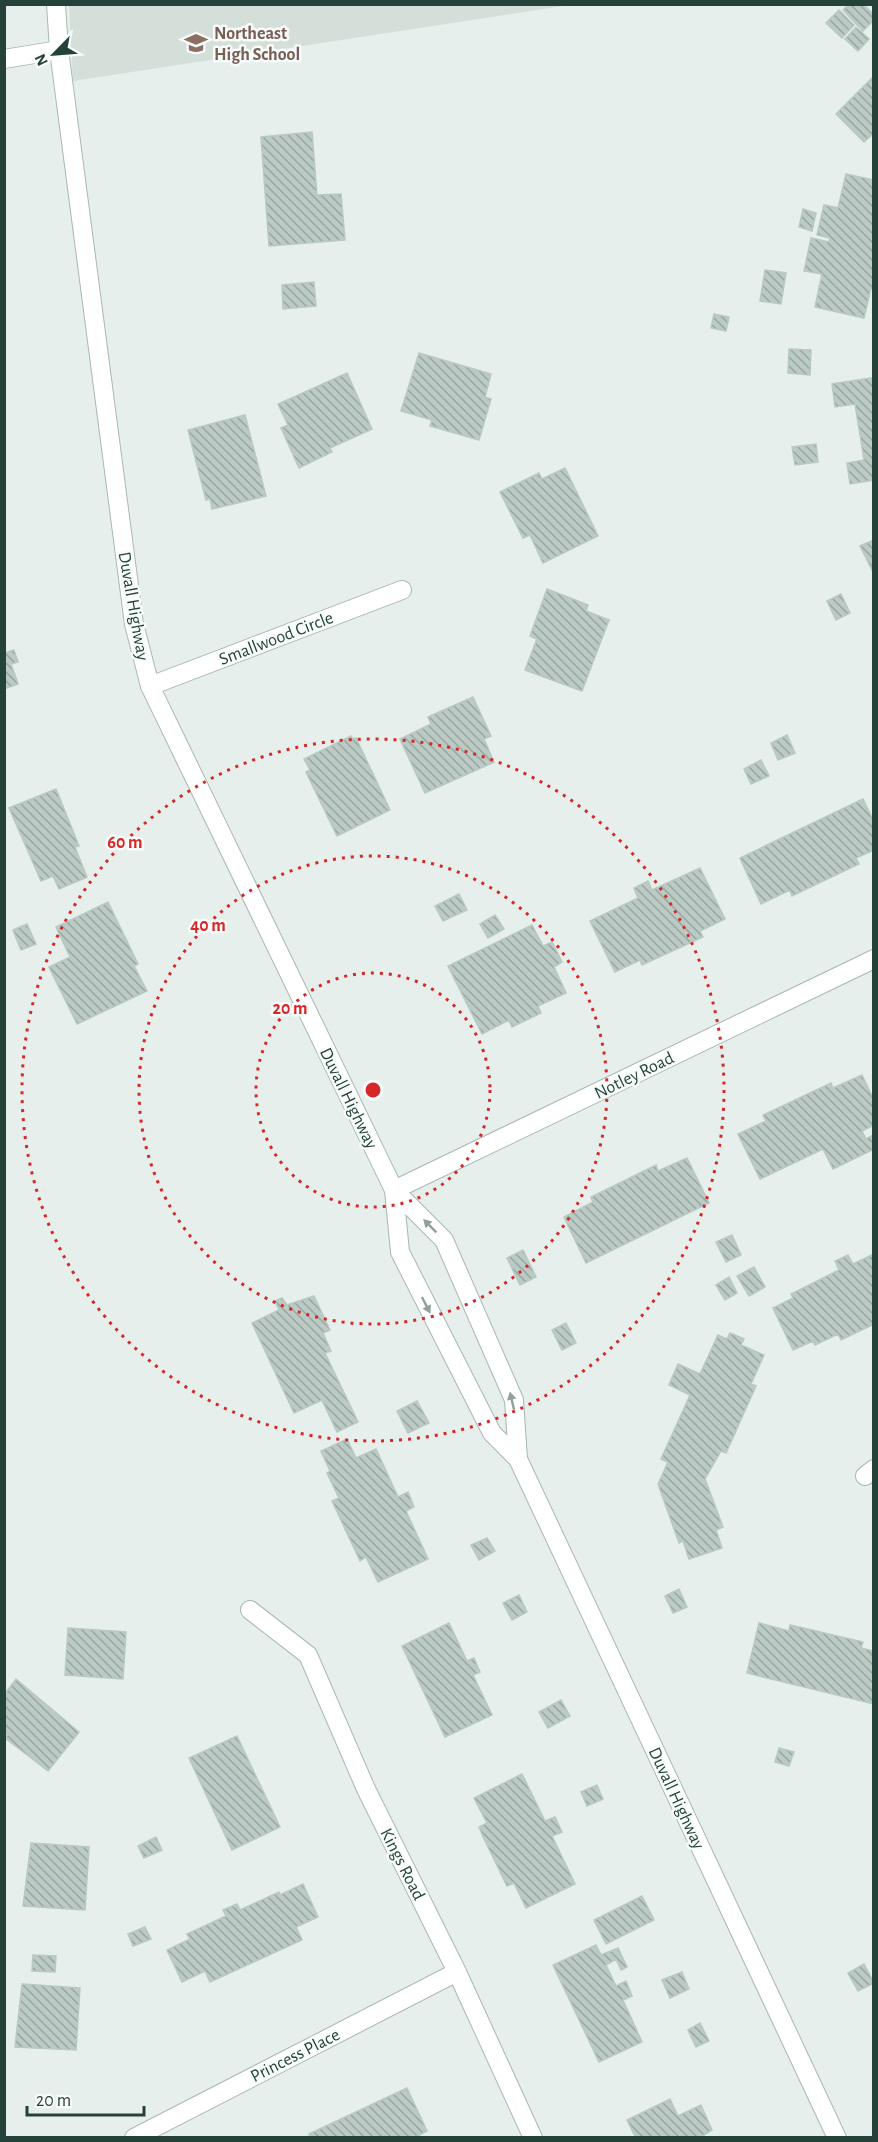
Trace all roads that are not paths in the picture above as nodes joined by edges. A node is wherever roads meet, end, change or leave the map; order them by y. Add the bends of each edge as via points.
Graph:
1 (56, 4) edge
2 (58, 50) junction
3 (4, 59) edge
4 (402, 590) dead end
5 (150, 686) junction
6 (873, 959) edge
7 (394, 1190) junction
8 (518, 1459) junction
9 (250, 1610) dead end
10 (457, 1972) junction
11 (134, 2138) edge
12 (533, 2138) edge
13 (837, 2138) edge

1 - 2 street, Duvall Highway
2 - 3 street
2 - 5 street, Duvall Highway via 134,624
4 - 5 street, Smallwood Circle
5 - 7 street, Duvall Highway
6 - 7 street, Notley Road
7 -> 8 street, Duvall Highway via 400,1252 492,1433
8 -> 7 street, Duvall Highway via 514,1400 444,1240
8 - 13 street, Duvall Highway
9 - 10 street, Kings Road via 308,1655 366,1789
10 - 11 street, Princess Place
10 - 12 street, Kings Road

